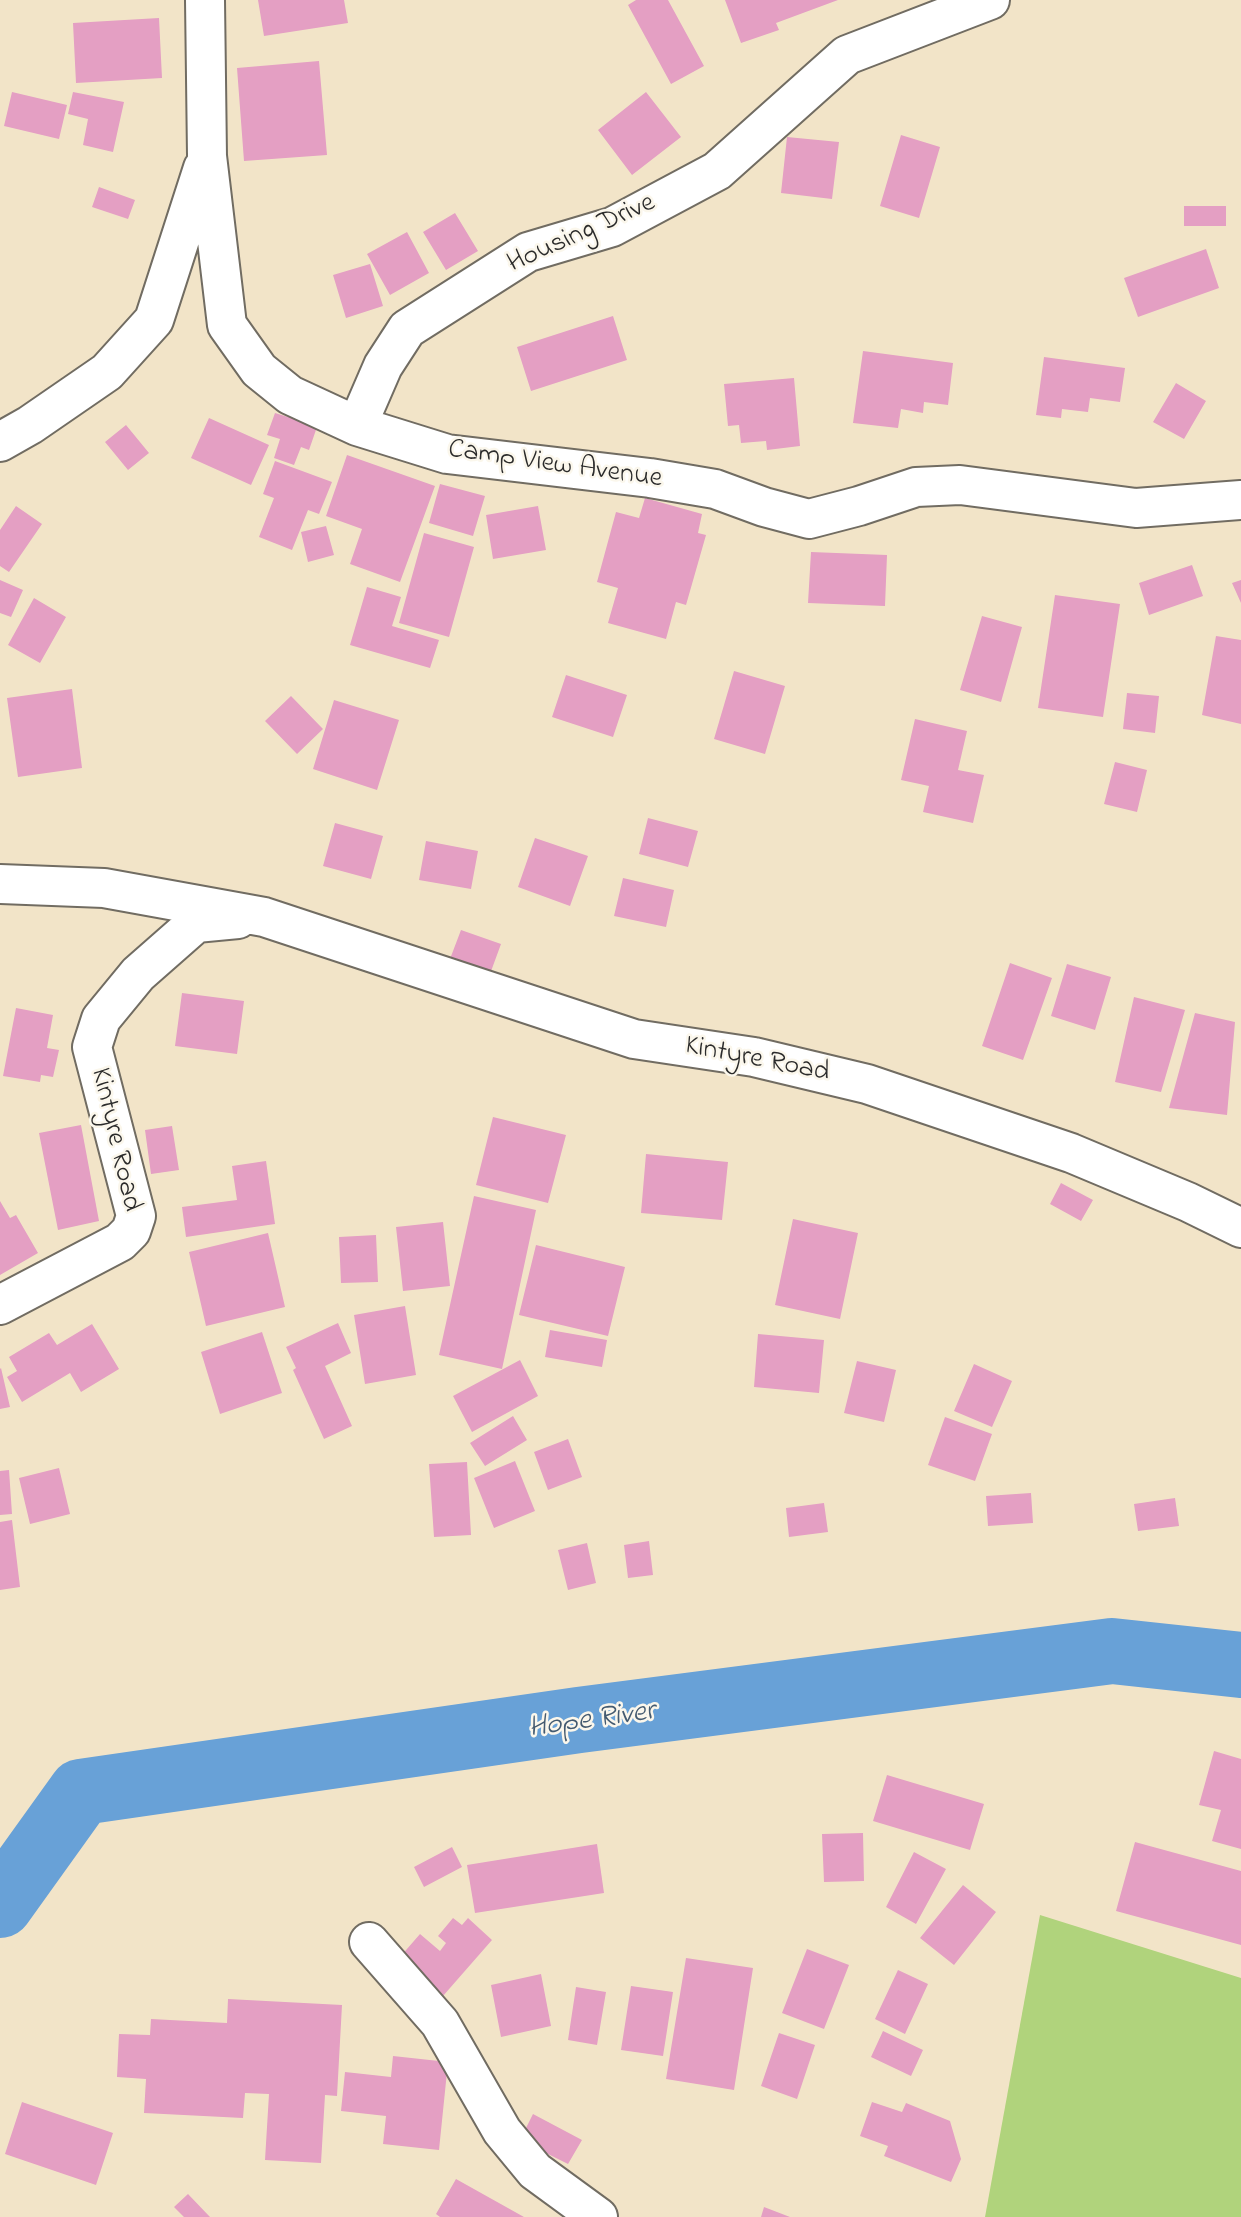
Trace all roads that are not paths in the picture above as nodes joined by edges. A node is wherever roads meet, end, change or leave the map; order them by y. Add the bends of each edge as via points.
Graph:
1 (205, 0) edge
2 (990, 0) edge
3 (207, 156) junction
4 (357, 426) junction
5 (0, 442) edge
6 (1241, 500) edge
7 (0, 884) edge
8 (264, 917) junction
9 (1241, 1228) edge
10 (0, 1304) edge
11 (369, 1942) dead end
12 (598, 2217) edge

1 - 3 street, Camp View Avenue
2 - 4 street, Housing Drive via 848,55 717,171 612,227 528,252 407,330 383,366
3 - 4 street, Camp View Avenue via 227,325 259,370 290,396
3 - 5 street via 154,320 107,372
4 - 6 street, Camp View Avenue via 447,454 715,489 809,519 916,487 960,485 1136,508
7 - 8 street, Kintyre Road via 104,888
8 - 9 street, Kintyre Road via 634,1039 754,1057 867,1084 1071,1153
8 - 10 street, Kintyre Road via 196,923 138,974 101,1019 92,1048 136,1216 131,1231 120,1242
11 - 12 street via 440,2023 502,2131 535,2171

